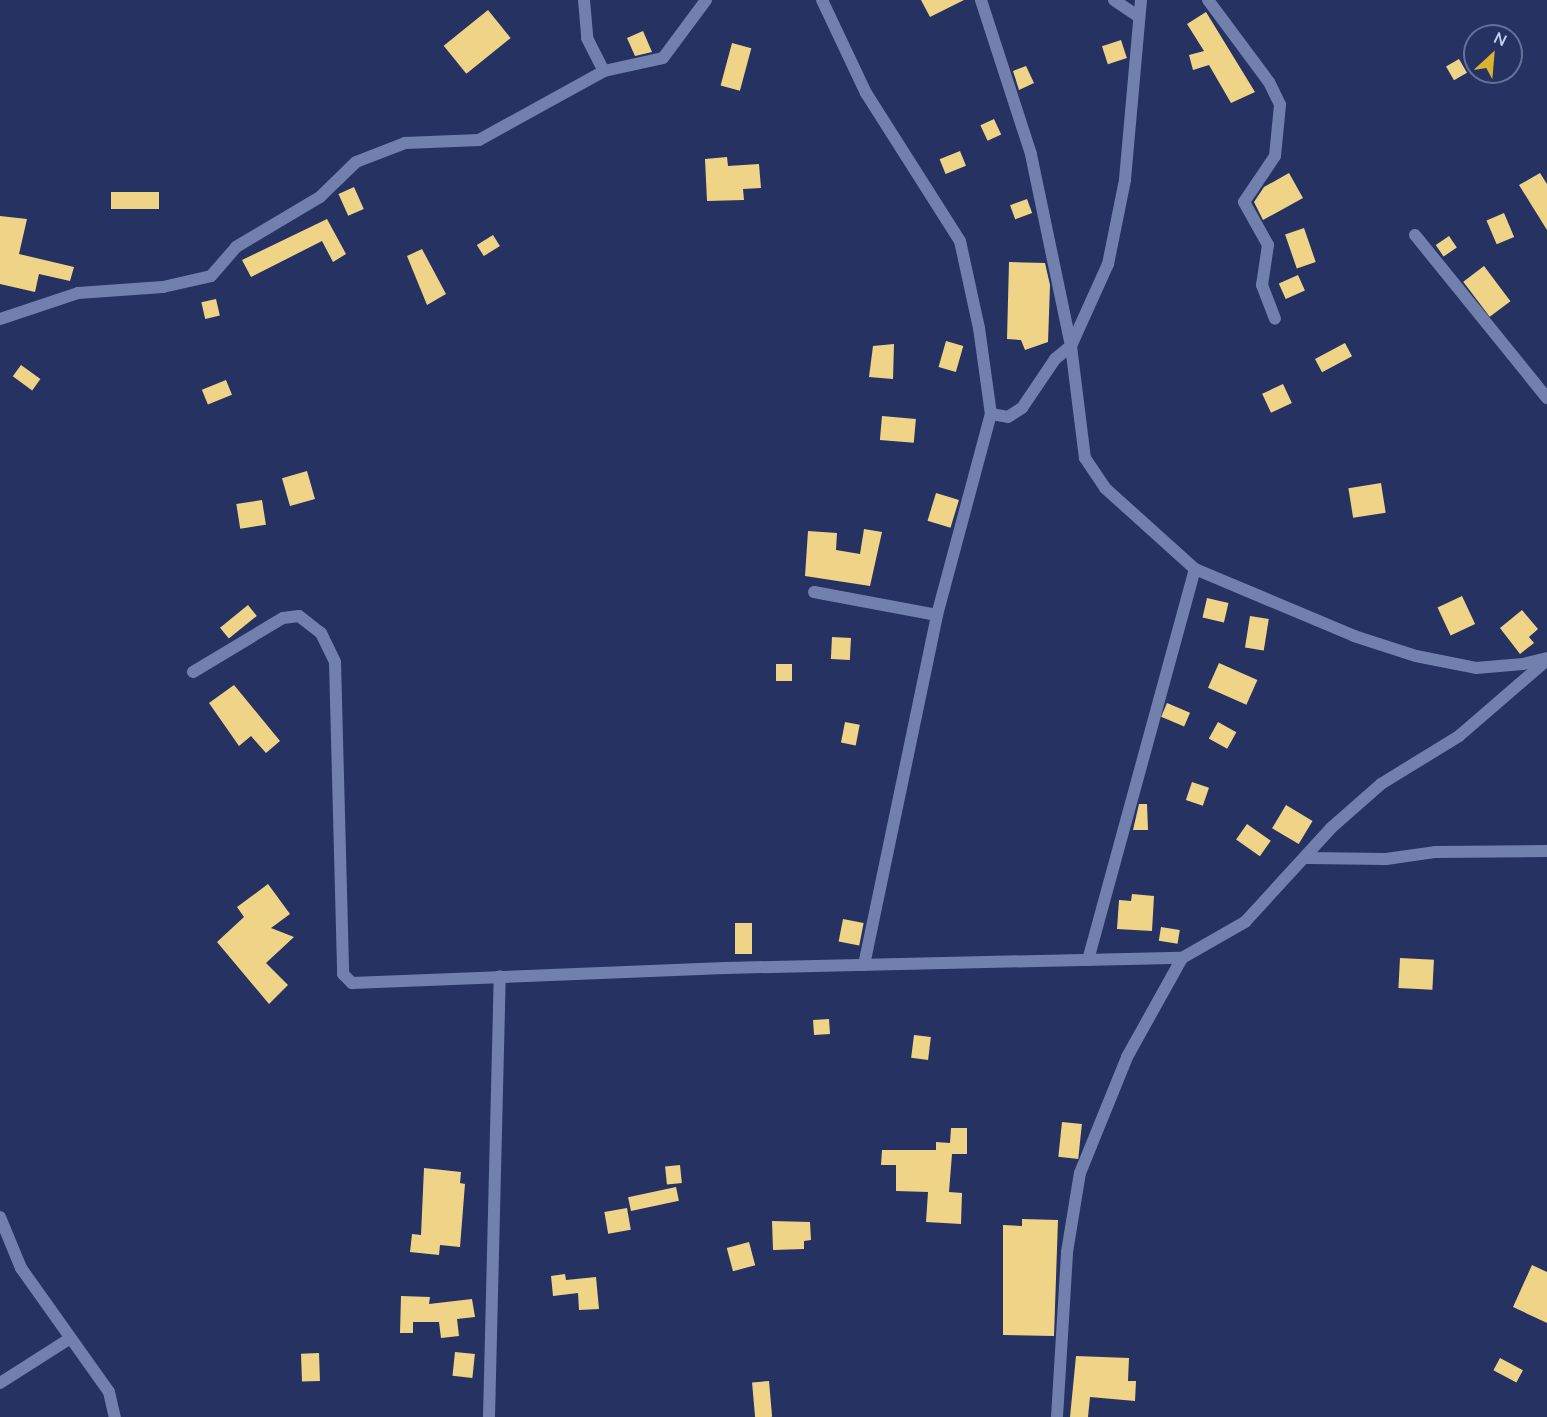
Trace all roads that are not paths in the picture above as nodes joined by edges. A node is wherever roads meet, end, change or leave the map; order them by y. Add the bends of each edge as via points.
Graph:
1 (584, 0) edge
2 (706, 0) edge
3 (822, 0) edge
4 (981, 0) edge
5 (1113, 0) edge
6 (1140, 0) edge
7 (1208, 0) edge
8 (1138, 16) junction
9 (604, 71) junction
10 (1415, 235) dead end
11 (0, 319) edge
12 (1275, 319) dead end
13 (1071, 346) junction
14 (1547, 398) edge
15 (991, 414) junction
16 (1195, 570) junction
17 (814, 592) dead end
18 (937, 615) junction
19 (1547, 659) edge
20 (193, 672) dead end
21 (1547, 851) edge
22 (1307, 858) junction
23 (1182, 958) junction
24 (1088, 960) junction
25 (864, 965) junction
26 (500, 976) junction
27 (0, 1217) edge
28 (69, 1339) junction
29 (0, 1383) edge
30 (115, 1417) edge
31 (489, 1417) edge
32 (1057, 1417) edge

1 - 9 street via 587,38
2 - 9 street via 663,58
3 - 15 street via 866,93 960,241 979,328
4 - 13 street via 1031,154
5 - 8 street
6 - 8 street
7 - 12 street via 1269,81 1280,105 1275,156 1244,202 1268,245 1262,285
8 - 13 street via 1125,180 1108,264
9 - 11 street via 479,140 405,143 356,162 320,197 236,247 211,276 163,287 78,293
10 - 14 street
13 - 15 street via 1055,359 1022,408 1008,417
13 - 16 street via 1085,458 1105,488
15 - 18 street
16 - 19 street via 1354,636 1416,656 1476,668
16 - 24 street
17 - 18 street
18 - 25 street
19 - 22 street via 1459,736 1381,784 1331,828
20 - 26 street via 283,618 298,616 321,633 335,662 345,980 372,986
21 - 22 street via 1436,852 1386,859
22 - 23 street via 1245,922
23 - 24 street
23 - 32 street via 1127,1057 1080,1173 1067,1252
24 - 25 street
25 - 26 street
26 - 31 street
27 - 28 street via 21,1268
28 - 29 street
28 - 30 street via 109,1392

